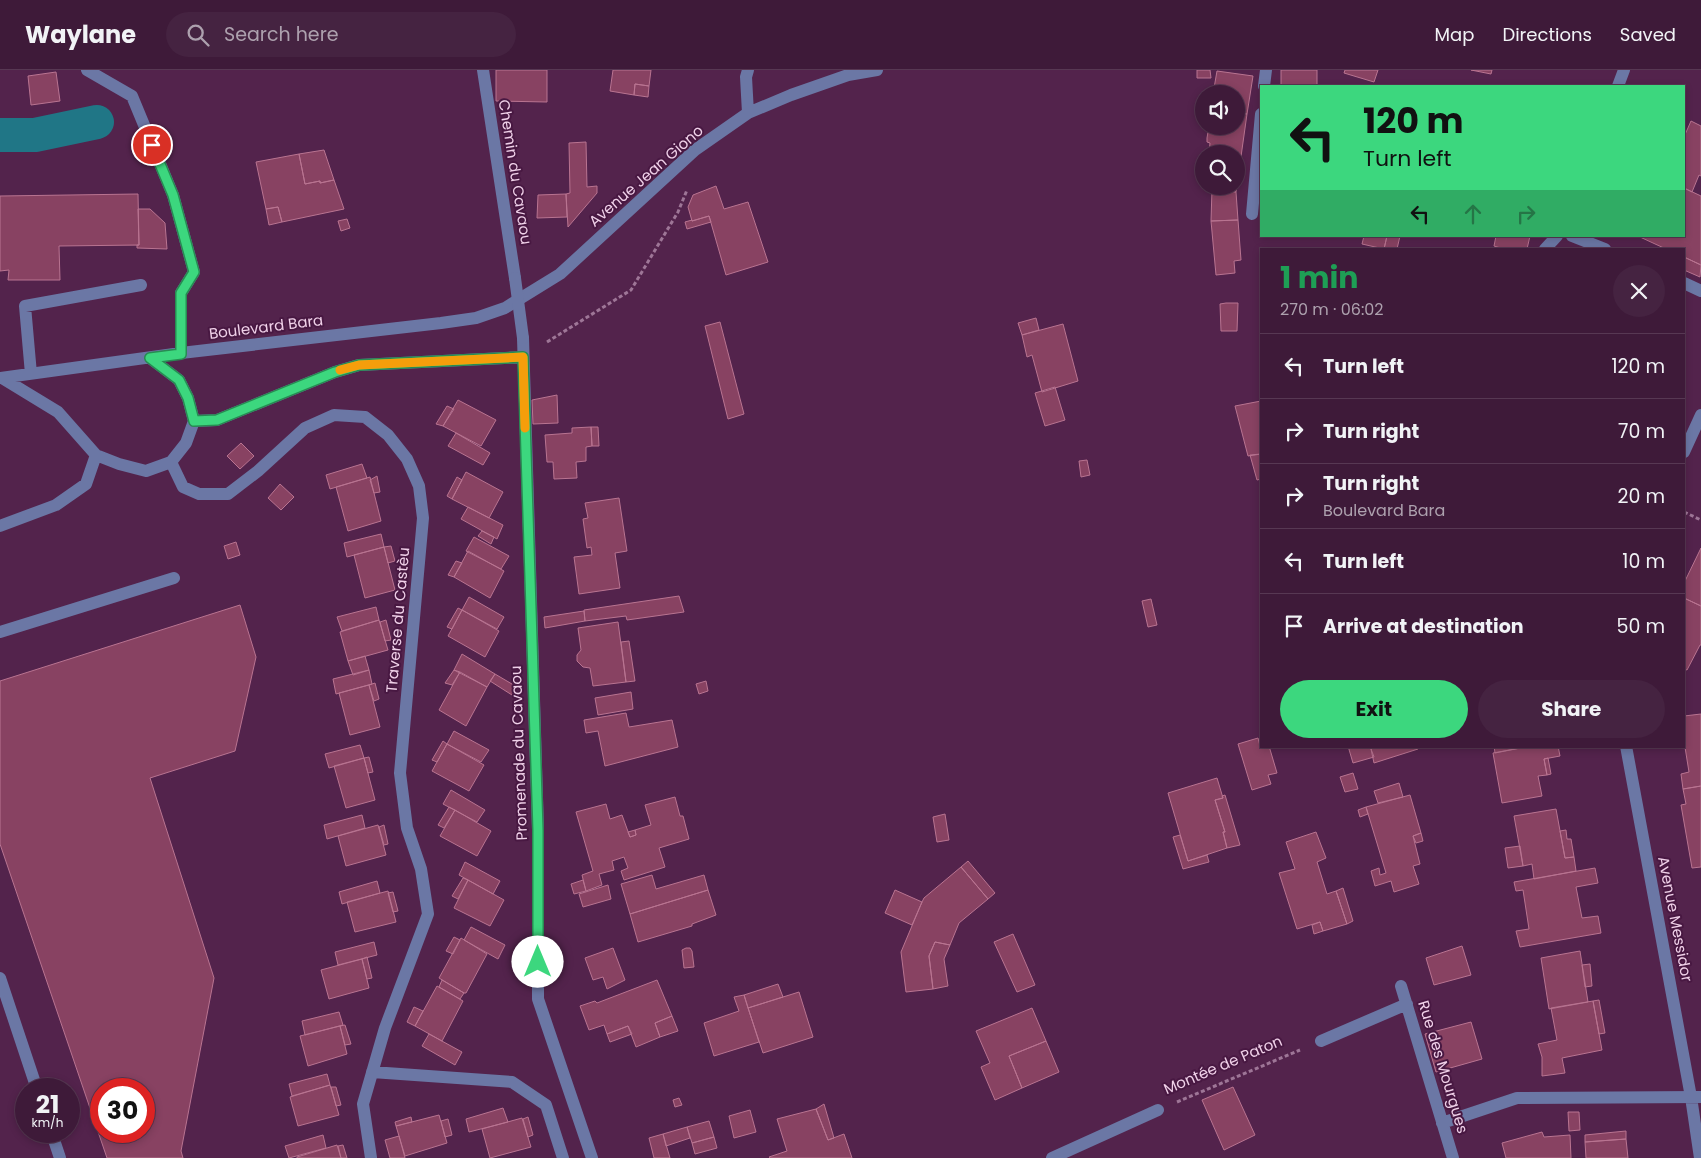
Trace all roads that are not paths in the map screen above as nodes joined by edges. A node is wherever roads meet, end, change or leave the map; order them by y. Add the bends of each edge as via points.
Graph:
1 (87, 70) edge
2 (483, 70) edge
3 (748, 70) edge
4 (877, 70) edge
5 (1266, 70) edge
6 (1624, 70) edge
7 (1264, 85) edge
8 (1618, 85) edge
9 (748, 113) junction
10 (1260, 125) edge
11 (1252, 214) dead end
12 (1556, 237) edge
13 (1575, 237) edge
14 (1546, 248) edge
15 (1602, 248) edge
16 (1685, 283) edge
17 (142, 285) dead end
18 (1701, 291) edge
19 (505, 308) joint
20 (523, 338) joint
21 (181, 354) junction
22 (523, 357) junction
23 (150, 358) junction
24 (31, 374) junction
25 (1, 378) edge
26 (1701, 415) edge
27 (194, 421) junction
28 (1685, 450) edge
29 (96, 456) junction
30 (171, 462) junction
31 (0, 526) edge
32 (174, 578) dead end
33 (0, 632) edge
34 (1626, 748) edge
35 (0, 978) edge
36 (1401, 986) dead end
37 (1407, 1004) junction
38 (1321, 1041) road end
39 (372, 1072) junction
40 (33, 1078) edge
41 (1696, 1097) edge
42 (1158, 1110) road end
43 (1442, 1123) junction
44 (55, 1143) edge
45 (60, 1158) edge
46 (371, 1158) edge
47 (563, 1158) edge
48 (592, 1158) edge
49 (1052, 1158) edge
50 (1453, 1158) edge
51 (1700, 1158) edge

1 - 21 street via 132,96 173,195 194,272 181,293
2 - 20 street, Chemin du Cavaou, bridge
3 - 9 street
4 - 9 street, Avenue Jean Giono via 840,78
5 - 7 street
6 - 8 street
9 - 19 street, Avenue Jean Giono via 696,150 560,274
10 - 11 street
12 - 14 street
13 - 15 street
16 - 18 street
17 - 24 street via 25,306
19 - 21 street, Boulevard Bara via 476,318 441,323
20 - 22 street, Promenade du Cavaou
21 - 23 street, Boulevard Bara
22 - 27 street via 359,365 217,420
22 - 48 street, Promenade du Cavaou via 538,830 538,999
23 - 24 street, Boulevard Bara
23 - 27 street via 179,380
24 - 25 street, Boulevard Bara
25 - 29 street via 58,412
26 - 28 street
27 - 30 street via 186,443
29 - 30 street via 146,471
29 - 31 street via 86,484 56,505
30 - 39 street, Traverse du Castèu via 182,487 199,494 228,494 306,428 334,415 365,417 388,435 407,459 419,486 423,518 400,773 407,828 421,869 428,914
32 - 33 street
34 - 41 street, Avenue Messidor
35 - 40 street
36 - 37 street, Rue des Mourgues
37 - 38 street
37 - 43 street, Rue des Mourgues
39 - 46 street, Traverse du Castèu via 363,1104
39 - 47 street via 512,1082 546,1105
41 - 43 street via 1517,1098
41 - 51 street, Avenue Messidor
42 - 49 street, Montée de Paton
43 - 50 street, Rue des Mourgues
44 - 45 street

